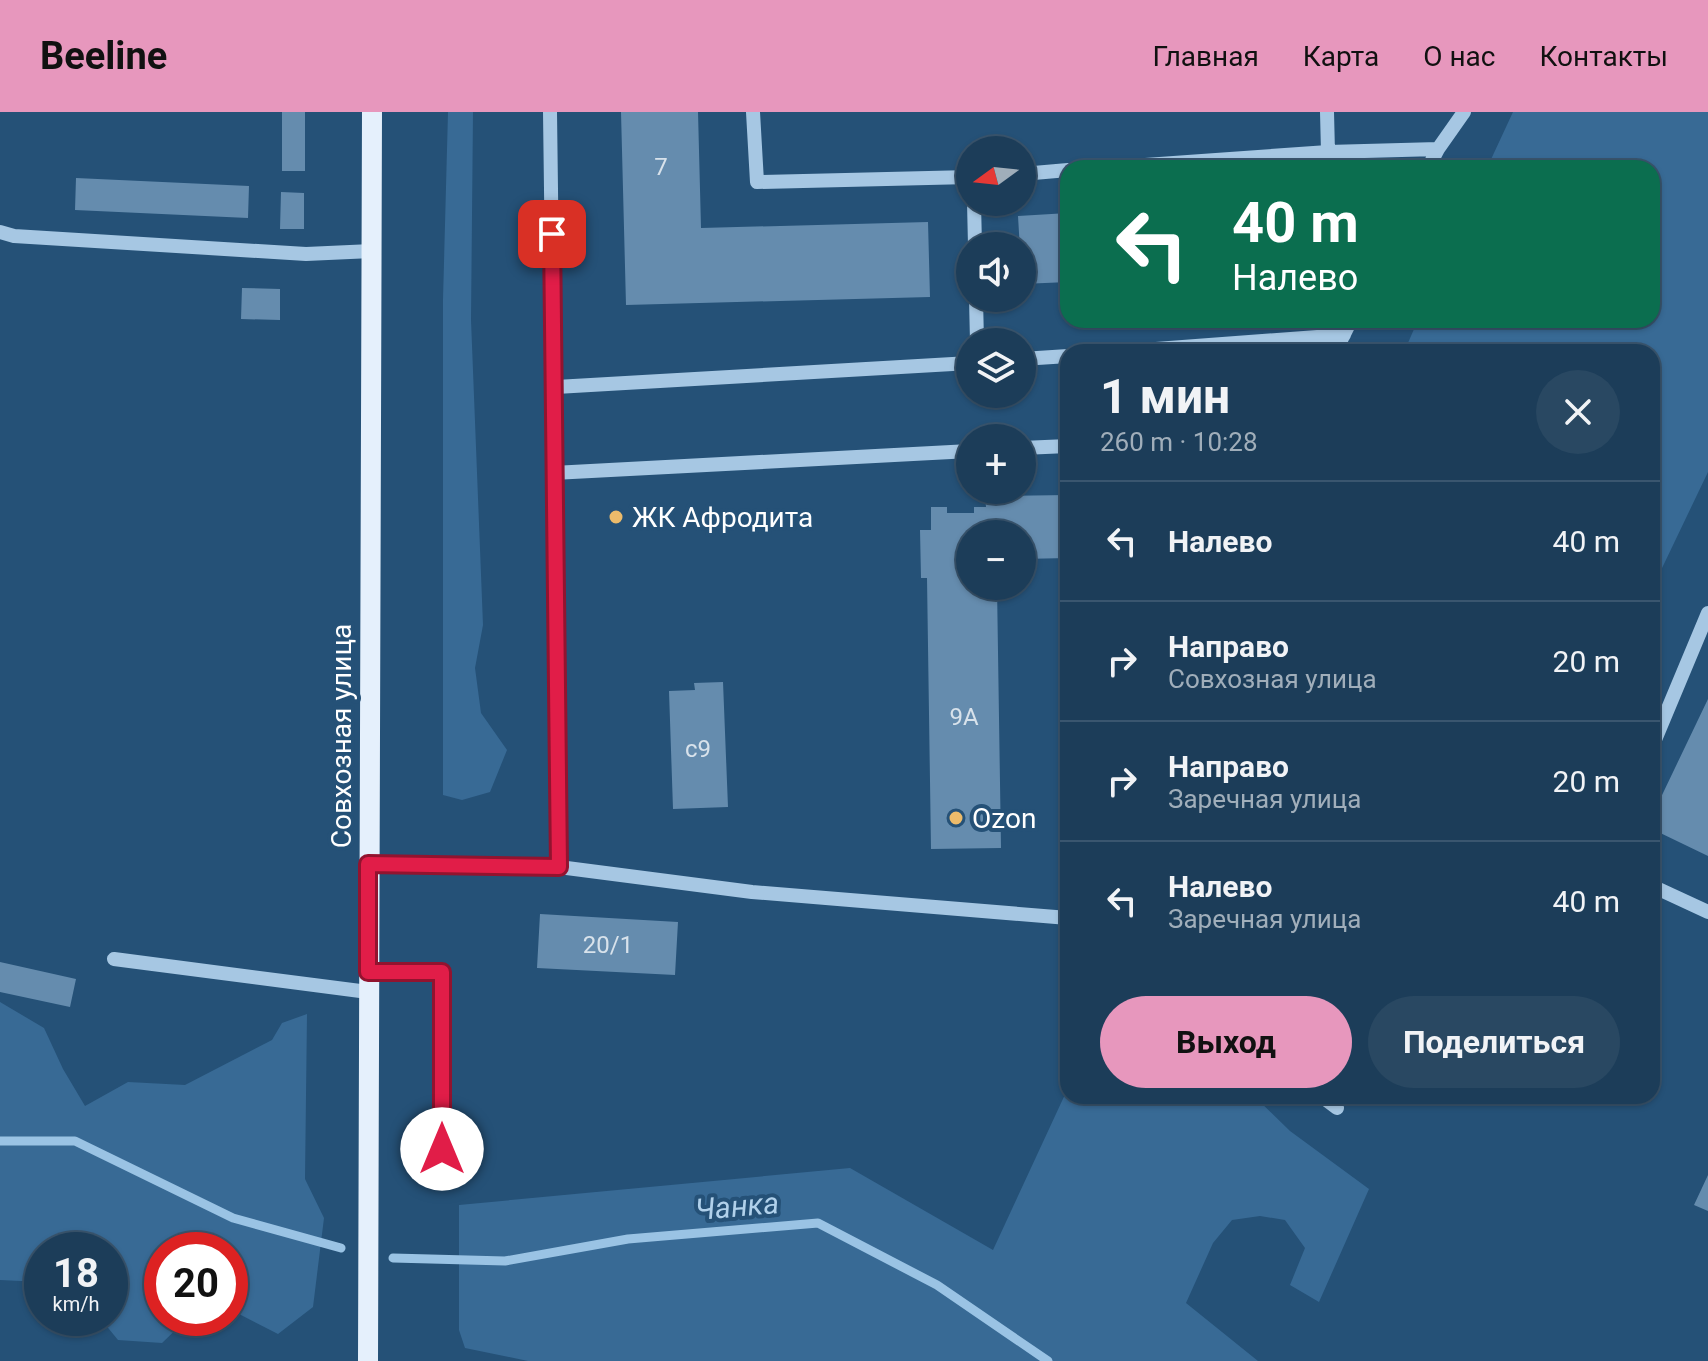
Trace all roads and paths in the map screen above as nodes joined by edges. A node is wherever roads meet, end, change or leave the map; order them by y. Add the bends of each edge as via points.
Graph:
1 (372, 112) edge
2 (550, 112) edge
3 (753, 112) edge
4 (1327, 112) edge
5 (1464, 112) edge
6 (1438, 149) junction
7 (1328, 152) junction
8 (1216, 160) edge
9 (1432, 160) edge
10 (1060, 171) edge
11 (1036, 173) edge
12 (956, 177) edge
13 (0, 232) edge
14 (372, 251) junction
15 (1347, 328) edge
16 (1344, 335) junction
17 (1223, 344) edge
18 (1339, 344) edge
19 (1060, 357) edge
20 (1036, 358) edge
21 (956, 364) edge
22 (556, 387) junction
23 (1060, 446) edge
24 (1036, 447) edge
25 (956, 452) edge
26 (553, 473) junction
27 (1708, 613) edge
28 (1660, 728) edge
29 (368, 864) junction
30 (559, 867) junction
31 (1660, 890) edge
32 (1708, 912) edge
33 (1060, 917) edge
34 (114, 959) dead end
35 (368, 982) junction
36 (1332, 1104) edge
37 (1337, 1108) dead end
38 (442, 1179) dead end
39 (368, 1361) edge

1 - 14 main road, Совхозная улица
2 - 22 street
3 - 12 street via 757,182
4 - 7 street
5 - 6 street
6 - 7 street
6 - 9 street
7 - 8 street
10 - 11 street
13 - 14 street via 306,254
14 - 29 main road, Совхозная улица
15 - 16 street
16 - 17 street
16 - 18 street
19 - 20 street
21 - 22 street
22 - 26 street
23 - 24 street
25 - 26 street
26 - 30 street
27 - 28 street
29 - 30 street
29 - 35 main road, Совхозная улица
30 - 33 street via 752,892
31 - 32 street
34 - 35 street
35 - 38 street via 442,972
35 - 39 main road, Совхозная улица
36 - 37 street

